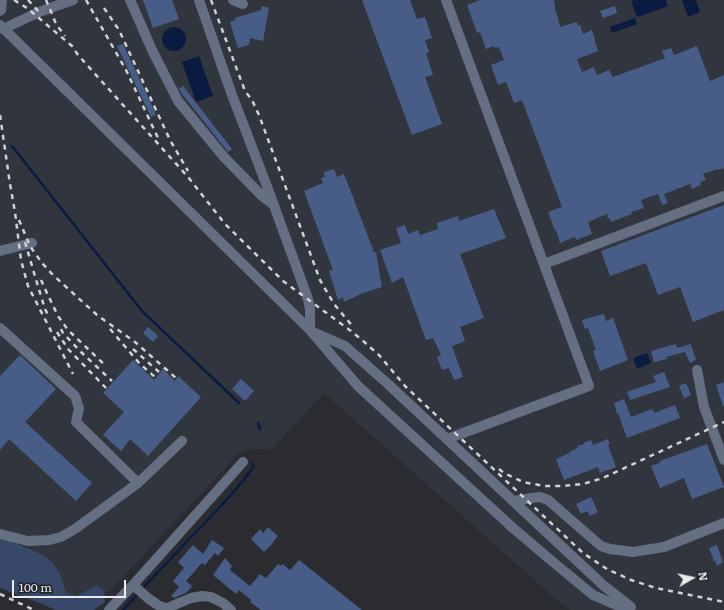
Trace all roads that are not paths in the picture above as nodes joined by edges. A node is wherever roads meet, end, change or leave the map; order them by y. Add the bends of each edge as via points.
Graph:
1 (2, 0) edge
2 (73, 0) edge
3 (130, 0) edge
4 (199, 0) edge
5 (233, 0) edge
6 (446, 0) edge
7 (243, 4) dead end
8 (0, 11) edge
9 (2, 27) edge
10 (724, 196) edge
11 (274, 204) junction
12 (32, 243) dead end
13 (0, 251) edge
14 (544, 264) junction
15 (0, 328) edge
16 (310, 330) junction
17 (697, 370) dead end
18 (447, 439) junction
19 (182, 441) dead end
20 (724, 460) edge
21 (244, 462) dead end
22 (138, 483) junction
23 (514, 501) junction
24 (724, 523) edge
25 (0, 534) edge
26 (138, 589) junction
27 (169, 609) edge
28 (109, 610) edge
29 (231, 610) edge
30 (628, 610) edge
31 (634, 610) edge

1 - 8 street
2 - 9 street
3 - 11 street via 178,101 224,157 262,196
4 - 11 street
5 - 7 street
6 - 14 street
9 - 16 street
10 - 14 street
11 - 16 street via 308,299
12 - 13 street
14 - 18 street via 589,386
15 - 22 street via 75,396 79,408 76,422
16 - 18 street via 345,346
16 - 30 street via 358,386 513,528 593,595
17 - 20 street via 704,407
18 - 23 street
19 - 22 street
21 - 26 street
22 - 25 street via 61,537 28,541
23 - 24 street via 540,497 548,500 601,546 633,552 664,547
23 - 31 street via 603,585
26 - 27 street via 158,605
26 - 28 street
27 - 29 street via 191,598 202,596 211,597

